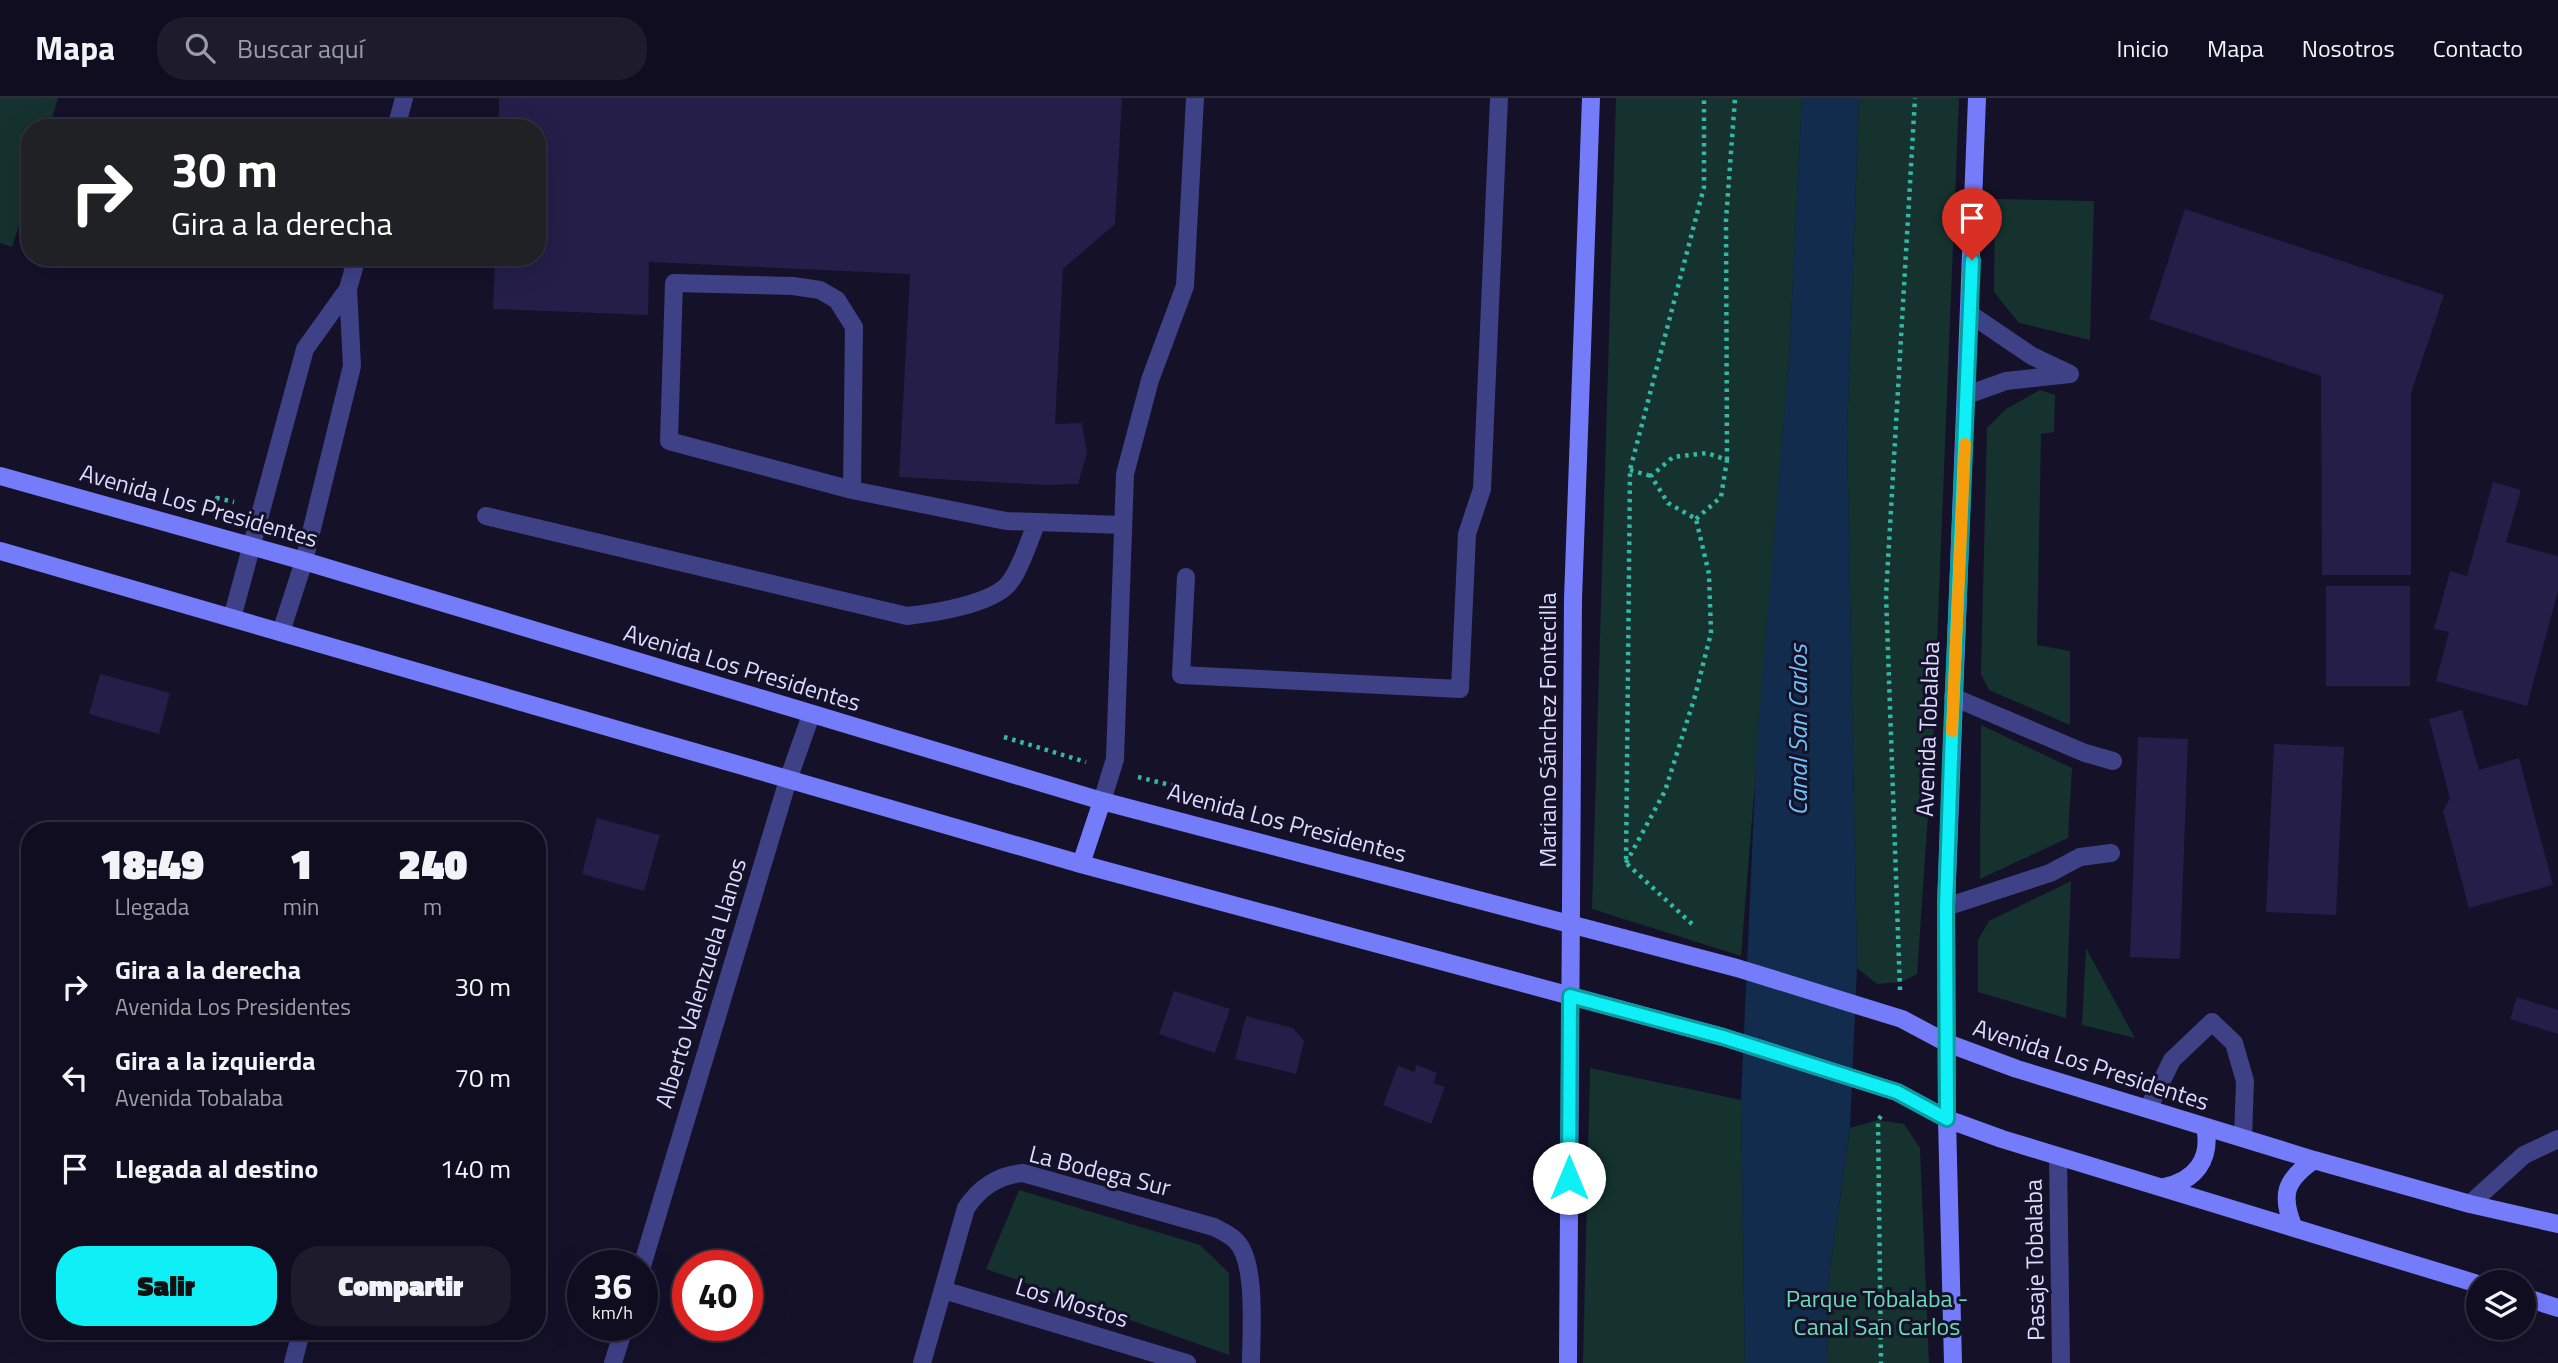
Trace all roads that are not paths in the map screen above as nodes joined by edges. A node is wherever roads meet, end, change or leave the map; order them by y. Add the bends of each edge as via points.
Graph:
1 (404, 98) edge
2 (1195, 98) edge
3 (1499, 98) edge
4 (1591, 98) edge
5 (1977, 98) edge
6 (398, 119) edge
7 (354, 266) edge
8 (348, 289) junction
9 (1970, 314) junction
10 (1967, 395) junction
11 (0, 475) edge
12 (852, 490) junction
13 (486, 516) dead end
14 (1037, 522) junction
15 (1122, 525) junction
16 (251, 547) junction
17 (0, 551) edge
18 (304, 561) junction
19 (1186, 577) dead end
20 (232, 618) junction
21 (281, 632) junction
22 (1953, 697) junction
23 (811, 715) junction
24 (2113, 761) dead end
25 (788, 780) junction
26 (1102, 801) junction
27 (2110, 853) dead end
28 (1081, 864) junction
29 (1946, 907) junction
30 (1571, 924) junction
31 (1570, 996) junction
32 (1947, 1043) junction
33 (2148, 1109) junction
34 (1947, 1119) junction
35 (2205, 1127) junction
36 (2243, 1138) junction
37 (2558, 1139) edge
38 (2058, 1157) junction
39 (2314, 1160) junction
40 (2164, 1187) junction
41 (2470, 1204) junction
42 (2558, 1224) edge
43 (2294, 1228) junction
44 (647, 1250) edge
45 (2466, 1279) edge
46 (943, 1290) junction
47 (2536, 1301) edge
48 (2558, 1308) edge
49 (299, 1340) edge
50 (620, 1341) edge
51 (293, 1363) edge
52 (613, 1363) edge
53 (922, 1363) edge
54 (1187, 1363) edge
55 (1251, 1363) edge
56 (1568, 1363) edge
57 (1953, 1363) edge
58 (2062, 1363) edge

1 - 6 street
2 - 15 street via 1185,286 1150,380 1128,460
3 - 19 street via 1482,489 1467,534 1460,689 1181,676
4 - 30 street, Mariano Sánchez Fontecilla via 1573,599
5 - 9 street, Avenida Tobalaba
7 - 8 street
8 - 16 street via 305,349
8 - 18 street via 352,366
9 - 10 street, Avenida Tobalaba
9 - 10 street via 1996,335 2070,374 2006,381
10 - 22 street, Avenida Tobalaba
11 - 16 street, Avenida Los Presidentes
12 - 12 street via 854,327 837,300 820,290 793,286 674,283 669,441
12 - 14 street via 1006,521
13 - 14 street via 907,616 941,613 980,601 1010,584
14 - 15 street
15 - 26 street via 1115,759
16 - 18 street, Avenida Los Presidentes
16 - 20 street
17 - 20 street
18 - 21 street
18 - 23 street, Avenida Los Presidentes
20 - 21 street
21 - 25 street
22 - 24 street
22 - 29 street, Avenida Tobalaba
23 - 25 street, Alberto Valenzuela Llanos
23 - 26 street, Avenida Los Presidentes
25 - 28 street
25 - 44 street, Alberto Valenzuela Llanos
26 - 28 street
26 - 30 street, Avenida Los Presidentes
27 - 29 street via 2080,857 2050,873
28 - 31 street
29 - 32 street, Avenida Tobalaba
30 - 31 street, Mariano Sánchez Fontecilla
30 - 32 street, Avenida Los Presidentes via 1737,968 1895,1017
31 - 34 street via 1723,1037 1889,1090
31 - 56 street, Mariano Sánchez Fontecilla
32 - 33 street, Avenida Los Presidentes
32 - 34 street, Avenida Tobalaba
33 - 35 street, Avenida Los Presidentes
33 - 36 street via 2172,1060 2212,1022 2234,1043 2245,1081
34 - 38 street
34 - 57 street, Avenida Tobalaba
35 - 36 street, Avenida Los Presidentes
35 - 40 street via 2207,1149 2200,1167 2184,1181
36 - 39 street, Avenida Los Presidentes
37 - 41 street via 2524,1156
38 - 40 street
38 - 58 street, Pasaje Tobalaba
39 - 41 street, Avenida Los Presidentes
39 - 43 street via 2297,1171 2287,1190
40 - 43 street
41 - 42 street, Avenida Los Presidentes
43 - 45 street
46 - 53 street, La Bodega Sur
46 - 54 street, Los Mostos
46 - 55 street, La Bodega Sur via 975,1195 1012,1174 1037,1175 1214,1227 1239,1244 1247,1267
47 - 48 street
49 - 51 street
50 - 52 street

